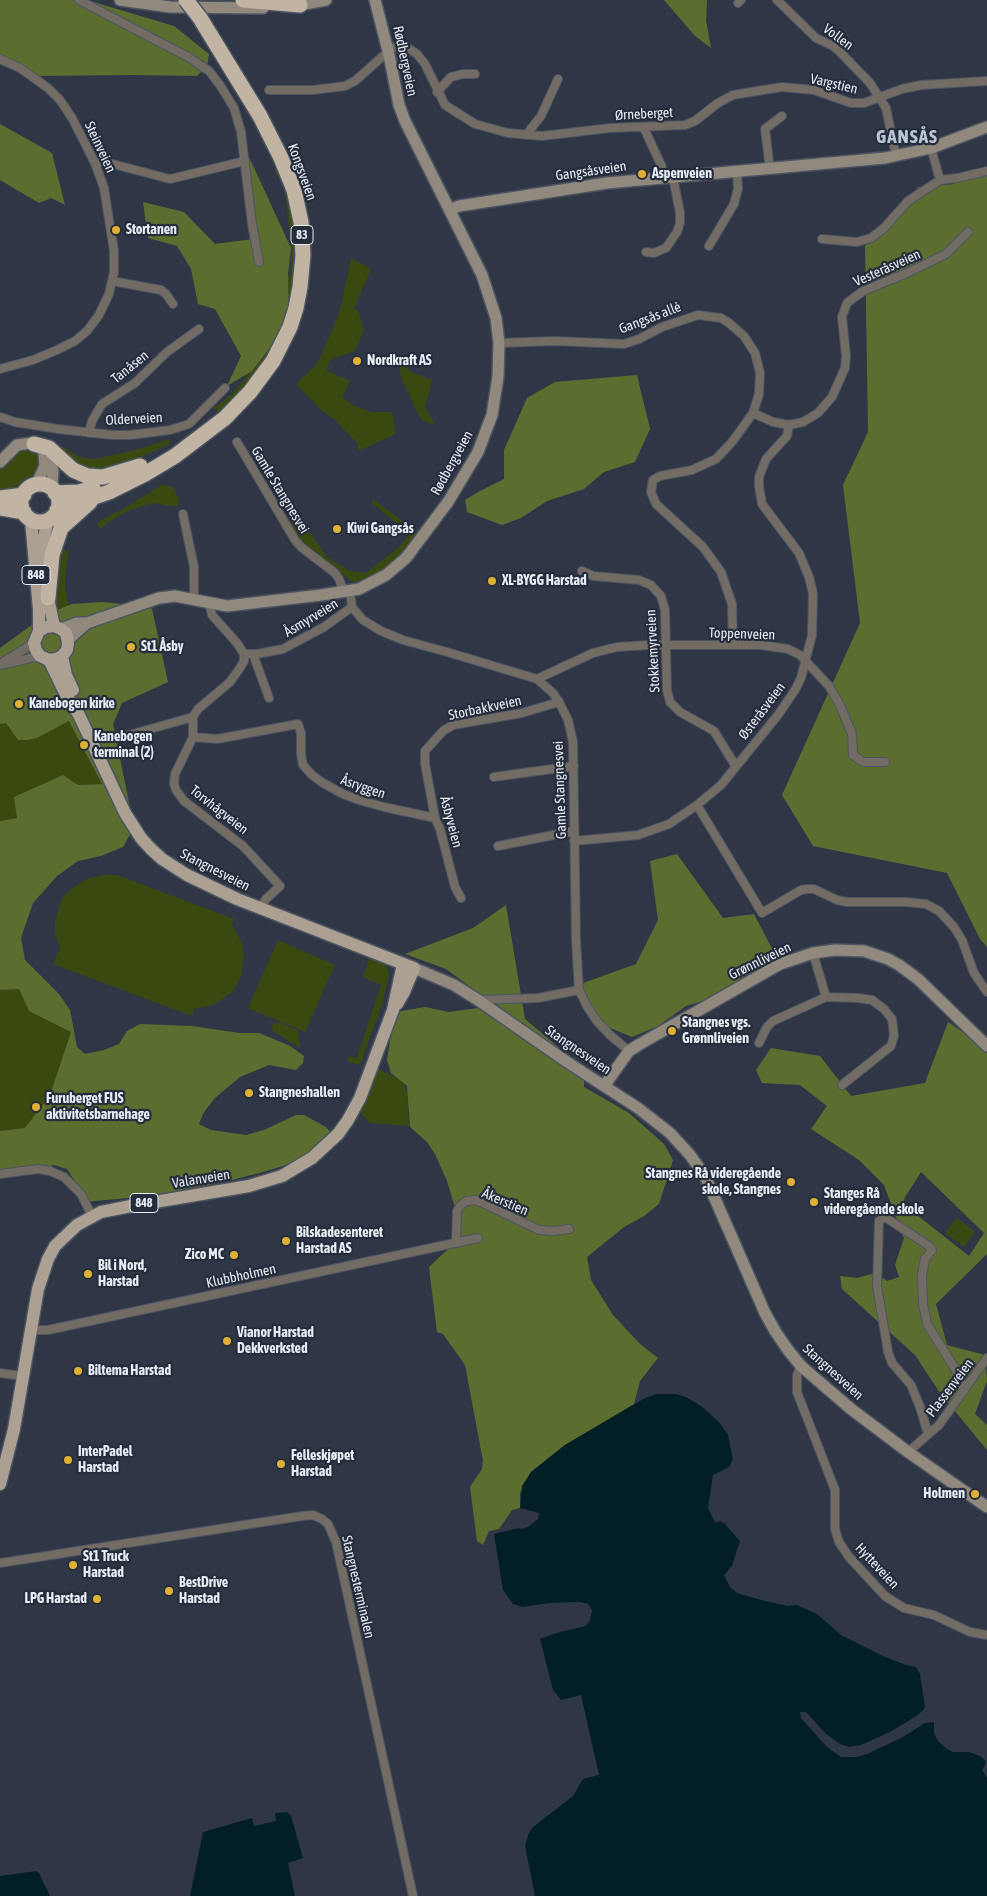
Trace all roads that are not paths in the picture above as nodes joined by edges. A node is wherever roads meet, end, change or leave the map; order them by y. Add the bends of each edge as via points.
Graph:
1 (79, 0) edge
2 (120, 0) edge
3 (186, 0) edge
4 (243, 0) edge
5 (326, 0) edge
6 (375, 0) edge
7 (777, 0) edge
8 (137, 2) edge
9 (300, 5) junction
10 (389, 52) junction
11 (0, 59) edge
12 (476, 74) dead end
13 (558, 78) dead end
14 (987, 81) edge
15 (269, 90) dead end
16 (753, 91) joint
17 (437, 92) junction
18 (880, 98) junction
19 (782, 116) dead end
20 (987, 127) edge
21 (644, 128) junction
22 (526, 135) junction
23 (930, 148) junction
24 (896, 156) junction
25 (245, 161) junction
26 (96, 163) junction
27 (770, 169) junction
28 (987, 170) edge
29 (737, 172) junction
30 (668, 177) junction
31 (940, 180) junction
32 (450, 210) junction
33 (968, 232) dead end
34 (822, 239) dead end
35 (709, 246) dead end
36 (646, 252) dead end
37 (259, 262) dead end
38 (112, 281) junction
39 (173, 304) dead end
40 (199, 329) dead end
41 (499, 343) junction
42 (0, 369) edge
43 (225, 388) dead end
44 (754, 413) junction
45 (0, 417) edge
46 (789, 425) junction
47 (89, 433) junction
48 (195, 439) junction
49 (237, 442) dead end
50 (39, 447) junction
51 (0, 462) edge
52 (140, 466) junction
53 (36, 485) junction
54 (54, 491) junction
55 (24, 495) junction
56 (97, 496) junction
57 (0, 498) edge
58 (0, 508) edge
59 (183, 514) dead end
60 (53, 515) junction
61 (27, 516) junction
62 (582, 571) dead end
63 (347, 592) junction
64 (48, 598) junction
65 (194, 600) junction
66 (209, 602) junction
67 (352, 607) junction
68 (87, 623) junction
69 (57, 627) junction
70 (36, 637) junction
71 (68, 640) junction
72 (666, 645) junction
73 (733, 645) junction
74 (244, 654) junction
75 (253, 654) junction
76 (62, 656) junction
77 (45, 658) junction
78 (806, 662) junction
79 (0, 665) edge
80 (538, 679) junction
81 (269, 698) dead end
82 (559, 702) junction
83 (79, 715) junction
84 (193, 717) junction
85 (122, 737) dead end
86 (193, 737) junction
87 (425, 751) joint
88 (885, 762) dead end
89 (735, 765) junction
90 (574, 766) junction
91 (494, 778) dead end
92 (697, 805) junction
93 (435, 818) junction
94 (574, 831) junction
95 (574, 841) junction
96 (498, 846) dead end
97 (460, 898) dead end
98 (260, 908) junction
99 (813, 953) junction
100 (408, 966) junction
101 (579, 990) junction
102 (987, 992) edge
103 (826, 997) junction
104 (478, 1000) junction
105 (759, 1043) dead end
106 (987, 1046) edge
107 (629, 1051) junction
108 (604, 1086) junction
109 (842, 1086) dead end
110 (0, 1174) edge
111 (92, 1216) junction
112 (569, 1229) dead end
113 (478, 1238) dead end
114 (456, 1243) junction
115 (30, 1330) junction
116 (987, 1358) edge
117 (801, 1366) junction
118 (0, 1373) edge
119 (22, 1376) junction
120 (964, 1390) junction
121 (928, 1434) junction
122 (908, 1452) junction
123 (0, 1484) edge
124 (987, 1507) edge
125 (0, 1563) edge
126 (987, 1635) edge
127 (413, 1896) edge

1 - 25 street via 209,71 234,108
2 - 8 street
3 - 48 highway, Kongsveien / 83, bridge via 243,86 282,158 298,206 303,255 296,308 273,361 238,405
4 - 9 highway
5 - 9 street
6 - 10 street, Rødbergveien
7 - 18 street, Vollen via 816,38 832,46 854,65
8 - 9 street via 215,8
10 - 15 street via 356,81 345,86
10 - 17 street, Ørneberget via 399,46 417,54
10 - 32 street, Rødbergveien via 405,121
11 - 26 street, Steinveien via 36,78 60,100
12 - 17 street via 451,77
13 - 22 street via 541,116
14 - 18 street via 921,85
16 - 18 street, Vargstien via 782,87 814,90 851,103
16 - 21 street, Ørneberget via 733,95 685,125
17 - 22 street, Ørneberget via 445,106 475,124
18 - 24 street, Vollen via 886,108
19 - 27 street via 765,129
20 - 23 street, Gangsåsveien
21 - 22 street, Ørneberget
21 - 30 street
23 - 24 street, Gangsåsveien
23 - 31 street
24 - 27 street, Gangsåsveien
25 - 26 street via 173,179 105,162
25 - 37 street
26 - 38 street, Steinveien via 110,218 114,251
27 - 29 street, Gangsåsveien
28 - 31 street
29 - 30 street, Gangsåsveien
29 - 35 street via 738,189 734,204
30 - 32 street, Gangsåsveien via 552,191
30 - 36 street via 680,213 680,223 666,248
31 - 34 street via 908,201 871,238 858,242
32 - 41 street, Rødbergveien via 488,292
33 - 46 street, Vesteråsveien via 946,254 863,291 847,302 842,317 845,368 838,387 818,413 803,422
38 - 39 street via 161,290
38 - 42 street, Steinveien via 99,315 82,335 44,356
40 - 47 street, Tanåsen via 167,352 135,383 102,404
41 - 44 street, Gangsås allé via 624,344 691,316 714,316 737,329 755,353 760,386
41 - 63 street, Rødbergveien via 492,415 478,452 457,488 406,558 386,576
43 - 47 street, Olderveien via 184,427 130,435
44 - 46 street
44 - 73 street, Gangsås allé via 716,459 701,467 653,480 651,492 656,504 704,547 721,572 732,604
45 - 47 street, Olderveien
46 - 78 street, Østeråsveien via 787,436 766,459 759,486 762,504 799,553 811,586 813,620
48 - 52 highway, Kongsveien / 83 via 181,443
48 - 56 highway, Kongsveien / 83 via 145,474
49 - 63 street, Gamle Stangnesvei via 295,540 335,573
50 - 51 street via 26,443 17,445
50 - 52 highway, 83 via 49,448 73,470 88,476 103,477
50 - 53 street via 45,466
50 - 54 street via 50,459
52 - 54 highway, Kongsveien / 83 via 92,489
53 - 54 highway, 83 via 44,485
53 - 55 highway
54 - 60 highway via 58,502
55 - 57 highway
55 - 61 highway via 22,506
56 - 60 highway, Kongsveien / 83
56 - 64 highway, 83 via 60,528 52,555
58 - 61 highway, 83
59 - 65 street via 194,567
60 - 61 highway, 83 via 41,522
60 - 64 main road, 848 via 44,544
61 - 70 main road, Stangnesveien / 848 via 39,610
62 - 72 street, Stokkemyrveien via 593,576 631,578 651,585 664,603
63 - 66 street, Rødbergveien via 227,606
63 - 67 street, Gamle Stangnesvei
64 - 69 main road, 848
65 - 66 street, Rødbergveien
65 - 68 street, Rødbergveien via 174,596 160,598
66 - 74 street via 212,615
67 - 75 street, Åsmyrveien via 294,644
67 - 80 street, Gamle Stangnesvei via 364,620 402,640
68 - 69 street, Rødbergveien
68 - 71 street, Rødbergveien
69 - 70 main road via 46,627
69 - 71 main road, 848 via 66,633
70 - 77 main road, Stangnesveien / 848 via 36,650
70 - 79 street
71 - 76 main road via 67,650
72 - 73 street, Toppenveien
72 - 80 street, Toppenveien via 605,650
72 - 89 street, Stokkemyrveien via 666,690 670,702 680,712 714,731
73 - 78 street, Toppenveien via 778,647 794,652
74 - 75 street, Åsmyrveien
74 - 84 street via 243,664 230,682
75 - 81 street
76 - 77 main road
76 - 83 main road, Stangnesveien / 848
77 - 79 street
77 - 83 main road, Stangnesveien / 848
78 - 88 street, Toppenveien via 829,686 840,705 852,734 853,755 862,762
78 - 89 street, Østeråsveien via 789,699
80 - 82 street, Gamle Stangnesvei
82 - 87 street, Storbakkveien via 522,713 453,725
82 - 90 street, Gamle Stangnesvei via 568,720
83 - 98 main road, Stangnesveien / 848 via 125,813 141,838 162,859 187,875
84 - 85 street
84 - 86 street, Torvhågveien
86 - 93 street, Åsryggen via 217,739 298,724 303,765 323,784 384,808
86 - 98 street, Torvhågveien via 175,774 176,790 184,801 243,846 280,886
87 - 93 street, Åsbyveien
89 - 92 street via 721,785
90 - 91 street
90 - 94 street, Gamle Stangnesvei
92 - 95 street via 669,824 638,835
92 - 102 street via 762,913 808,889 847,902 926,904 939,911 954,927 974,973
93 - 97 street, Åsbyveien
94 - 95 street, Gamle Stangnesvei
94 - 96 street
95 - 101 street, Gamle Stangnesvei
98 - 100 main road, Stangnesveien / 848
99 - 103 street
99 - 106 street, Grønnliveien via 856,950 899,965 918,979
99 - 107 street, Grønnliveien via 768,970
100 - 104 street, Stangnesveien via 454,985
100 - 111 main road, Valanveien / 848 via 404,992 393,1010 360,1098 348,1120 312,1158 282,1176 249,1186 112,1209
101 - 104 street via 538,998
101 - 107 street, Gamle Stangnesvei via 596,1020
103 - 105 street via 773,1022
103 - 109 street via 872,1000 892,1019 894,1035 891,1046
104 - 108 street, Stangnesveien
107 - 108 street, Grønnliveien
108 - 117 street, Stangnesveien via 670,1133 693,1160 719,1205 775,1331
110 - 111 street via 38,1169 64,1177 81,1194
111 - 115 main road, Valanveien / 848 via 66,1234 52,1253 43,1273
112 - 114 street, Åkerstien via 539,1230 475,1200 467,1201 458,1211
113 - 114 street
114 - 115 street, Klubbholmen via 48,1330
115 - 119 main road, Valanveien / 848
116 - 120 street, Plassenveien
117 - 122 street, Stangnesveien
117 - 126 street, Hytteveien via 797,1375 797,1392 834,1490 835,1529 849,1557 885,1596 904,1608 934,1615 970,1632
118 - 119 street
119 - 123 main road, Valanveien / 848 via 14,1429
120 - 121 street, Plassenveien via 950,1412
120 - 121 street via 959,1375 927,1324 922,1276 925,1259 932,1250 885,1217 879,1221 876,1286 888,1352 892,1363 911,1386
121 - 122 street, Plassenveien
122 - 124 street, Stangnesveien
125 - 127 street, Stangnesterminalen via 302,1516 313,1515 322,1519 328,1524 336,1542

